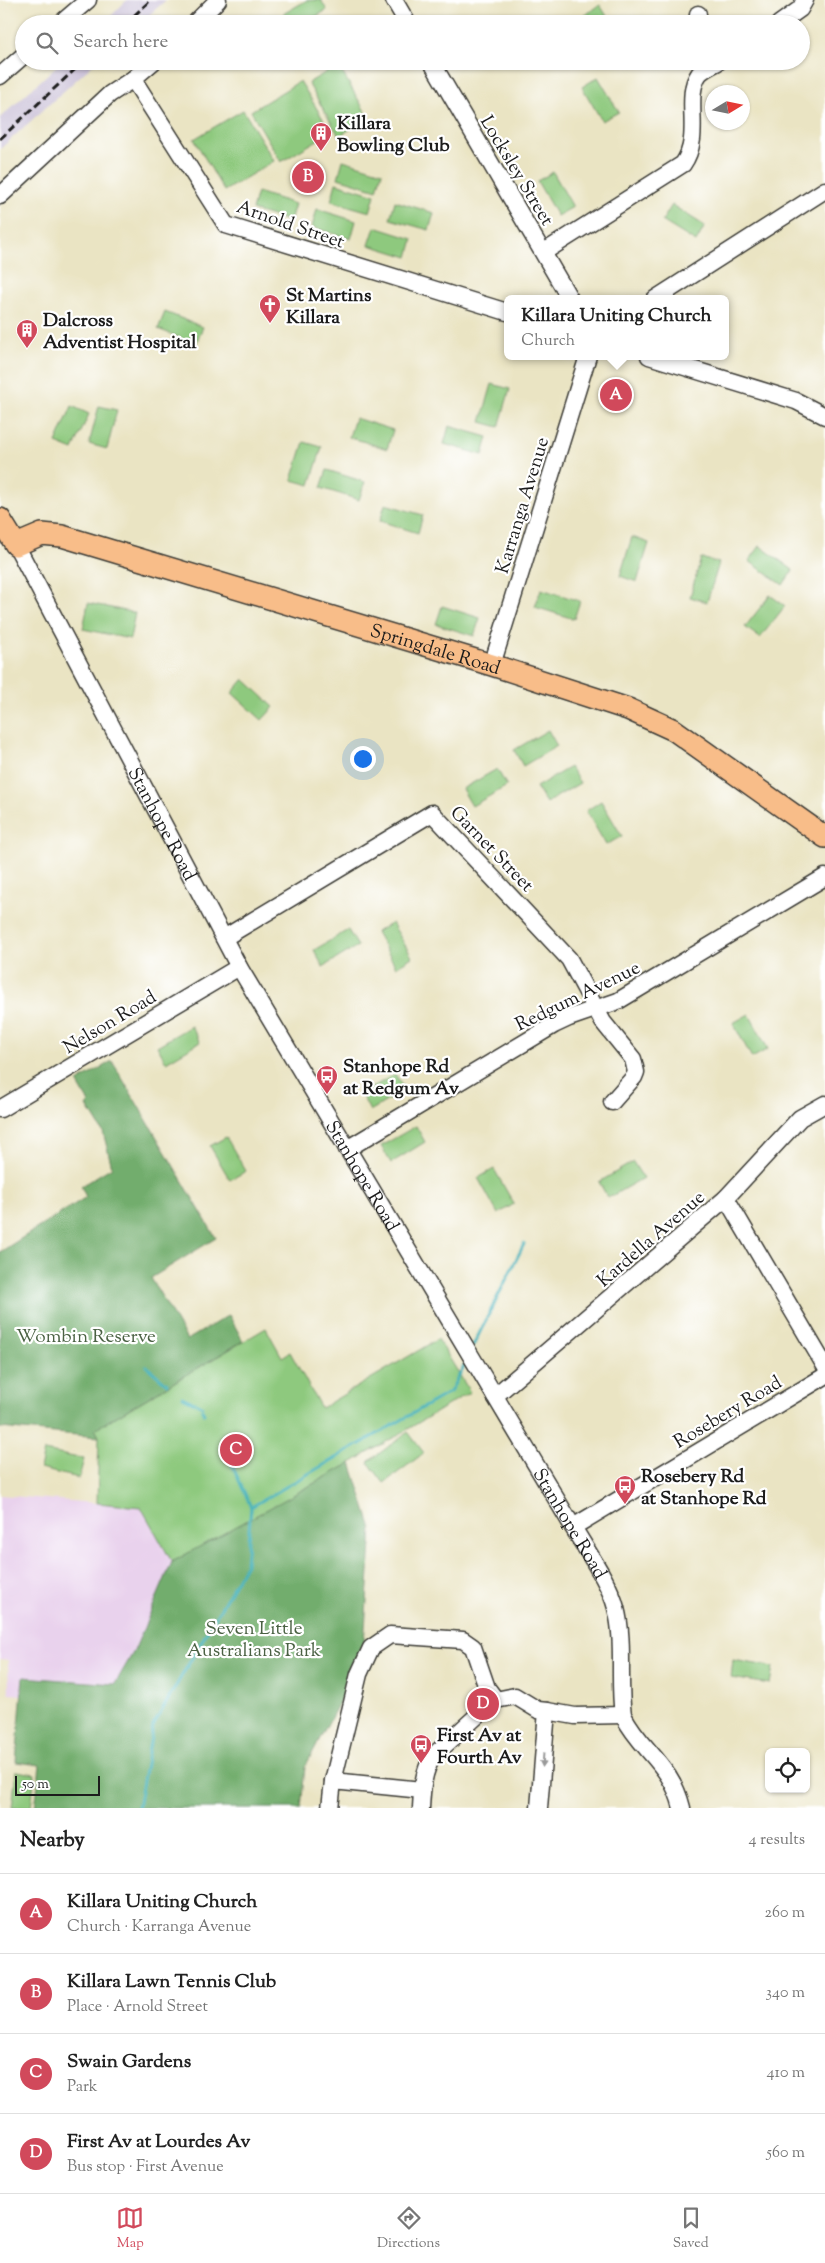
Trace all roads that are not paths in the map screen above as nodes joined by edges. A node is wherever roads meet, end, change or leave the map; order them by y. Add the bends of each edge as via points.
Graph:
1 (88, 0) edge
2 (218, 0) edge
3 (394, 0) edge
4 (805, 0) edge
5 (70, 15) edge
6 (203, 15) edge
7 (403, 15) edge
8 (791, 15) edge
9 (15, 63) edge
10 (144, 70) edge
11 (435, 70) edge
12 (698, 70) edge
13 (0, 76) edge
14 (133, 79) junction
15 (825, 190) edge
16 (0, 196) edge
17 (544, 252) junction
18 (568, 295) edge
19 (661, 295) edge
20 (504, 311) edge
21 (587, 360) edge
22 (662, 360) edge
23 (825, 416) edge
24 (0, 519) edge
25 (16, 545) junction
26 (492, 665) junction
27 (825, 837) edge
28 (825, 877) edge
29 (224, 938) junction
30 (239, 967) junction
31 (596, 1009) junction
32 (612, 1102) dead end
33 (825, 1104) edge
34 (0, 1109) edge
35 (348, 1149) junction
36 (726, 1198) junction
37 (825, 1366) edge
38 (825, 1376) edge
39 (495, 1396) junction
40 (573, 1527) junction
41 (496, 1700) junction
42 (546, 1711) junction
43 (623, 1715) junction
44 (333, 1781) junction
45 (422, 1790) junction
46 (330, 1808) edge
47 (421, 1808) edge
48 (539, 1808) edge
49 (682, 1808) edge

1 - 5 street
2 - 6 street
3 - 7 street
4 - 8 street
9 - 13 street
10 - 14 street
11 - 17 street, Locksley Street
12 - 17 street via 693,92 690,153 683,164
14 - 16 street via 110,94
14 - 20 street, Arnold Street via 226,225
15 - 19 street
17 - 18 street, Locksley Street
21 - 26 street, Karranga Avenue
22 - 23 street via 796,401
24 - 25 main road, Stanhope Road
25 - 26 main road, Springdale Road via 42,534 62,536
25 - 29 street, Stanhope Road
26 - 27 main road, Springdale Road via 628,709 666,726
28 - 31 street, Redgum Avenue via 618,1001
29 - 30 street, Stanhope Road
29 - 31 street, Garnet Street via 432,813 569,959
30 - 34 street, Nelson Road
30 - 35 street, Stanhope Road
31 - 32 street via 635,1065 634,1077
31 - 35 street, Redgum Avenue via 554,1026
33 - 36 street, Kardella Avenue via 800,1118
35 - 39 street, Stanhope Road
36 - 37 street
36 - 39 street, Kardella Avenue
38 - 40 street, Rosebery Road
39 - 40 street, Stanhope Road
40 - 43 street, Stanhope Road via 616,1608
41 - 42 street via 514,1696
41 - 44 street via 486,1688 473,1647 463,1640 390,1635 371,1648 358,1674
41 - 45 street via 433,1756
42 - 43 street via 575,1716
42 -> 48 street
43 - 49 street, Stanhope Road via 671,1778
44 - 45 street
44 - 46 street
45 - 47 street

